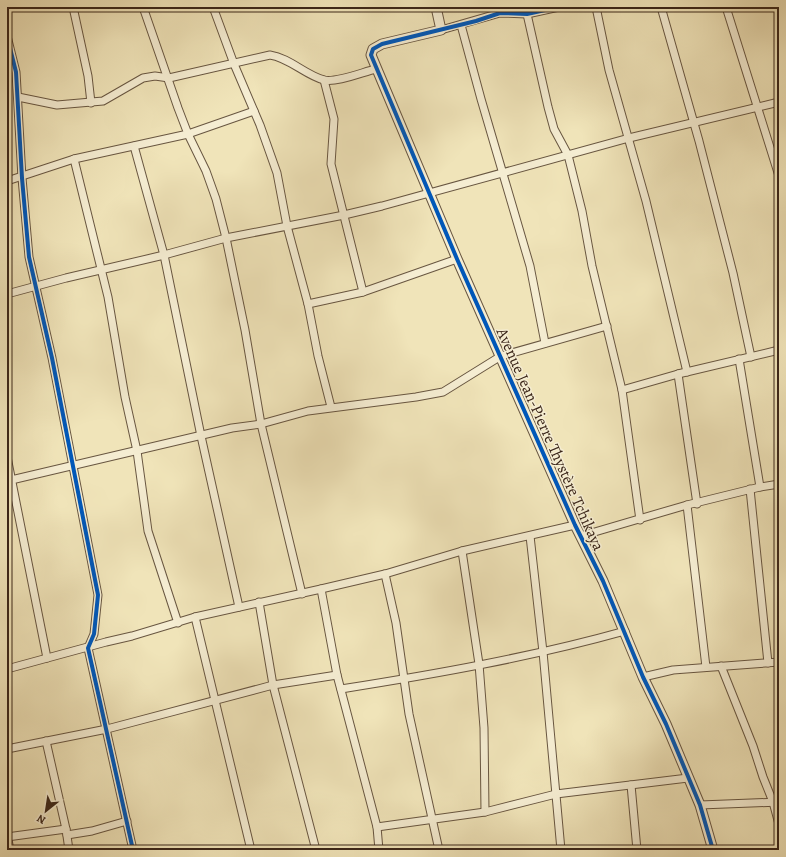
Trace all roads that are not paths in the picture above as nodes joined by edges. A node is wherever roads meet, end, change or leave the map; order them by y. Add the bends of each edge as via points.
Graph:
1 (73, 7) edge
2 (143, 7) edge
3 (213, 7) edge
4 (436, 7) edge
5 (559, 7) edge
6 (596, 7) edge
7 (661, 7) edge
8 (726, 7) edge
9 (500, 10) edge
10 (527, 14) junction
11 (461, 25) junction
12 (442, 30) junction
13 (7, 36) edge
14 (234, 64) junction
15 (376, 68) junction
16 (169, 78) junction
17 (324, 80) junction
18 (18, 97) junction
19 (91, 102) junction
20 (779, 102) edge
21 (758, 107) junction
22 (254, 111) junction
23 (693, 123) junction
24 (188, 134) junction
25 (628, 138) junction
26 (134, 146) junction
27 (568, 155) junction
28 (74, 159) junction
29 (503, 172) junction
30 (779, 176) edge
31 (22, 178) junction
32 (7, 181) edge
33 (429, 194) junction
34 (344, 215) junction
35 (287, 226) junction
36 (226, 238) junction
37 (164, 255) junction
38 (457, 259) junction
39 (100, 270) junction
40 (37, 285) junction
41 (363, 292) junction
42 (7, 294) edge
43 (308, 304) junction
44 (607, 326) junction
45 (545, 343) junction
46 (779, 350) edge
47 (501, 356) junction
48 (751, 357) junction
49 (739, 359) junction
50 (687, 372) junction
51 (678, 374) junction
52 (622, 390) junction
53 (331, 407) junction
54 (261, 424) junction
55 (201, 436) junction
56 (137, 451) junction
57 (7, 457) edge
58 (72, 466) junction
59 (10, 480) edge
60 (779, 484) edge
61 (760, 487) junction
62 (750, 489) junction
63 (697, 504) junction
64 (687, 505) junction
65 (640, 520) junction
66 (576, 525) junction
67 (530, 536) junction
68 (581, 536) junction
69 (462, 551) junction
70 (385, 574) junction
71 (321, 589) junction
72 (302, 594) junction
73 (259, 602) junction
74 (239, 607) junction
75 (195, 617) junction
76 (178, 623) junction
77 (625, 631) junction
78 (88, 648) junction
79 (543, 652) junction
80 (47, 658) junction
81 (779, 662) edge
82 (768, 663) junction
83 (479, 664) junction
84 (721, 666) junction
85 (706, 667) junction
86 (7, 669) edge
87 (337, 675) junction
88 (643, 677) junction
89 (403, 678) junction
90 (273, 685) junction
91 (341, 689) junction
92 (216, 700) junction
93 (107, 729) junction
94 (46, 741) junction
95 (7, 749) edge
96 (688, 778) junction
97 (632, 785) junction
98 (556, 794) junction
99 (776, 802) edge
100 (700, 805) junction
101 (486, 812) junction
102 (432, 820) junction
103 (127, 821) junction
104 (779, 824) edge
105 (377, 827) junction
106 (66, 832) junction
107 (7, 836) edge
108 (10, 850) edge
109 (69, 850) edge
110 (133, 850) edge
111 (251, 850) edge
112 (316, 850) edge
113 (379, 850) edge
114 (439, 850) edge
115 (561, 850) edge
116 (637, 850) edge
117 (713, 850) edge

1 - 19 street
2 - 16 street
3 - 14 street
4 - 12 street
5 - 10 street
6 - 25 street via 609,70
7 - 23 street
8 - 21 street
9 - 10 street
9 - 11 street
10 - 27 street via 554,129
11 - 12 street
11 - 29 street
12 - 15 street, Avenue Jean-Pierre Thystère Tchikaya via 382,44 373,49 371,55
13 - 18 street via 16,72
14 - 16 street
14 - 17 street via 262,56 280,56
14 - 22 street
15 - 17 street via 333,80
15 - 33 street, Avenue Jean-Pierre Thystère Tchikaya
16 - 19 street via 143,78 103,101
16 - 24 street
17 - 34 street via 334,119 331,164
18 - 19 street via 57,105
18 - 31 street
20 - 21 street
21 - 23 street
21 - 30 street
22 - 24 street
22 - 35 street via 277,173
23 - 25 street
23 - 48 street via 733,273
24 - 26 street
24 - 36 street via 206,171
25 - 27 street
25 - 50 street via 646,201
26 - 28 street
26 - 37 street
27 - 29 street
27 - 44 street
28 - 31 street
28 - 39 street
29 - 33 street
29 - 45 street via 530,266
31 - 32 street
31 - 40 street via 29,257
33 - 34 street
33 - 38 street, Avenue Jean-Pierre Thystère Tchikaya
34 - 35 street
34 - 41 street
35 - 36 street
35 - 43 street
36 - 37 street
36 - 54 street
37 - 39 street
37 - 55 street
38 - 41 street
38 - 47 street, Avenue Jean-Pierre Thystère Tchikaya
39 - 40 street
39 - 56 street via 108,297
40 - 42 street
40 - 58 street
41 - 43 street
43 - 53 street
44 - 45 street
44 - 52 street
45 - 47 street
46 - 48 street
47 - 53 street via 443,392
47 - 66 street, Avenue Jean-Pierre Thystère Tchikaya
48 - 49 street
49 - 50 street
49 - 61 street
50 - 51 street
51 - 52 street
51 - 63 street
52 - 65 street
53 - 54 street
54 - 55 street
54 - 72 street
55 - 56 street
55 - 74 street
56 - 58 street
56 - 76 street via 148,531
57 - 59 street
58 - 59 street
58 - 78 street via 98,595 98,613
59 - 80 street
60 - 61 street
61 - 62 street
62 - 63 street
62 - 82 street
63 - 64 street
64 - 65 street
64 - 85 street
65 - 68 street
66 - 67 street
66 - 68 street, Avenue Jean-Pierre Thystère Tchikaya
67 - 69 street
67 - 79 street
68 - 77 street, Avenue Jean-Pierre Thystère Tchikaya
69 - 70 street
69 - 83 street
70 - 71 street
70 - 89 street via 396,623
71 - 72 street
71 - 87 street
72 - 73 street
73 - 74 street
73 - 90 street
74 - 75 street
75 - 76 street
75 - 92 street
76 - 78 street
77 - 79 street
77 - 88 street, Avenue Jean-Pierre Thystère Tchikaya
78 - 80 street
78 - 93 street
79 - 83 street
79 - 98 street
80 - 86 street
81 - 82 street
82 - 84 street
83 - 89 street
83 - 101 street
84 - 85 street
84 - 99 street via 763,777
85 - 88 street via 673,670
87 - 90 street
87 - 91 street
88 - 96 street, Avenue Jean-Pierre Thystère Tchikaya
89 - 91 street
89 - 102 street
90 - 92 street
90 - 112 street
91 - 105 street
92 - 93 street
92 - 111 street
93 - 94 street
93 - 103 street
94 - 95 street
94 - 106 street
96 - 97 street
96 - 100 street, Avenue Jean-Pierre Thystère Tchikaya
97 - 98 street
97 - 116 street
98 - 101 street
98 - 115 street
99 - 100 street
99 - 104 street
100 - 117 street, Avenue Jean-Pierre Thystère Tchikaya
101 - 102 street
102 - 105 street
102 - 114 street
103 - 106 street via 92,831
103 - 110 street
105 - 113 street
106 - 107 street
106 - 109 street
107 - 108 street

